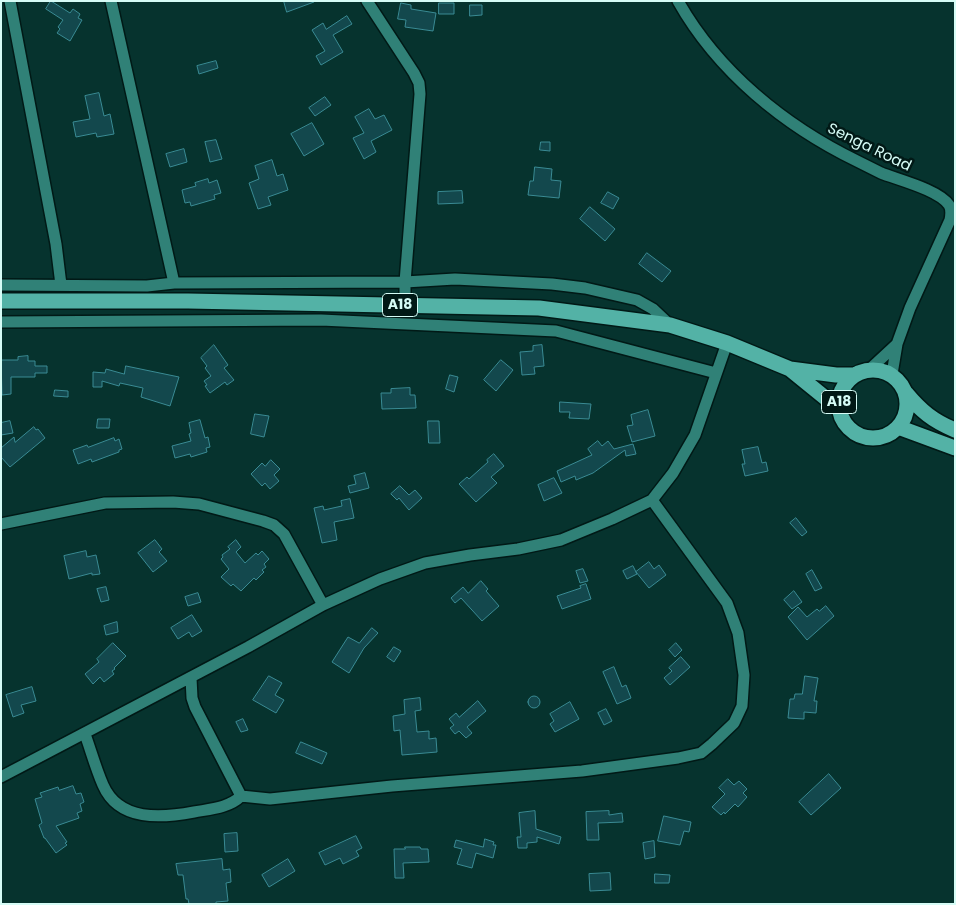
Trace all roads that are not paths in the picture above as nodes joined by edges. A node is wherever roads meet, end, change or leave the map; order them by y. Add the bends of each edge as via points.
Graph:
1 (10, 1) edge
2 (111, 1) edge
3 (367, 1) edge
4 (678, 1) edge
5 (952, 201) edge
6 (405, 282) junction
7 (174, 283) junction
8 (1, 285) edge
9 (61, 285) junction
10 (1, 300) edge
11 (405, 305) junction
12 (1, 322) edge
13 (670, 325) junction
14 (727, 344) junction
15 (897, 344) junction
16 (790, 369) junction
17 (870, 369) junction
18 (716, 373) junction
19 (892, 374) junction
20 (853, 375) junction
21 (906, 393) junction
22 (838, 409) junction
23 (898, 427) junction
24 (955, 430) edge
25 (955, 448) edge
26 (652, 500) junction
27 (1, 524) edge
28 (323, 605) junction
29 (191, 678) junction
30 (85, 734) junction
31 (1, 777) edge
32 (241, 796) junction

1 - 9 street
2 - 7 street
3 - 6 street via 414,73 420,89
4 - 5 street, Senga Road via 696,29 739,79 780,115 841,153
5 - 15 street, Senga Road via 950,220
6 - 7 street
6 - 11 street
6 - 13 street via 477,279 584,288 637,300
7 - 9 street via 147,286
8 - 9 street
10 - 11 highway, A18
11 - 13 highway, A18 via 539,308
12 - 18 street via 321,320 556,331
13 - 14 highway, A18
14 - 16 highway, A18
14 - 18 street
15 - 17 street, Senga Road
15 - 19 street, Senga Road
16 - 20 highway, A18
16 - 22 highway, A18
17 - 19 highway
17 - 20 highway, A18
18 - 26 street via 695,435 673,473
19 - 21 highway
20 - 22 highway, A18 via 841,390
21 - 23 highway via 908,405
21 - 24 highway via 934,420
22 - 23 highway, A18 via 851,431 862,437 888,435
23 - 25 highway
26 - 28 street via 561,540 425,563
26 - 32 street via 727,603 738,633 744,675 742,706 734,723 707,749 678,758 582,771 270,799
27 - 28 street via 105,503 199,504 264,520 284,534
28 - 29 street
29 - 30 street
29 - 32 street via 195,707
30 - 31 street
30 - 32 street via 103,787 110,798 132,813 145,816 181,814 228,805

